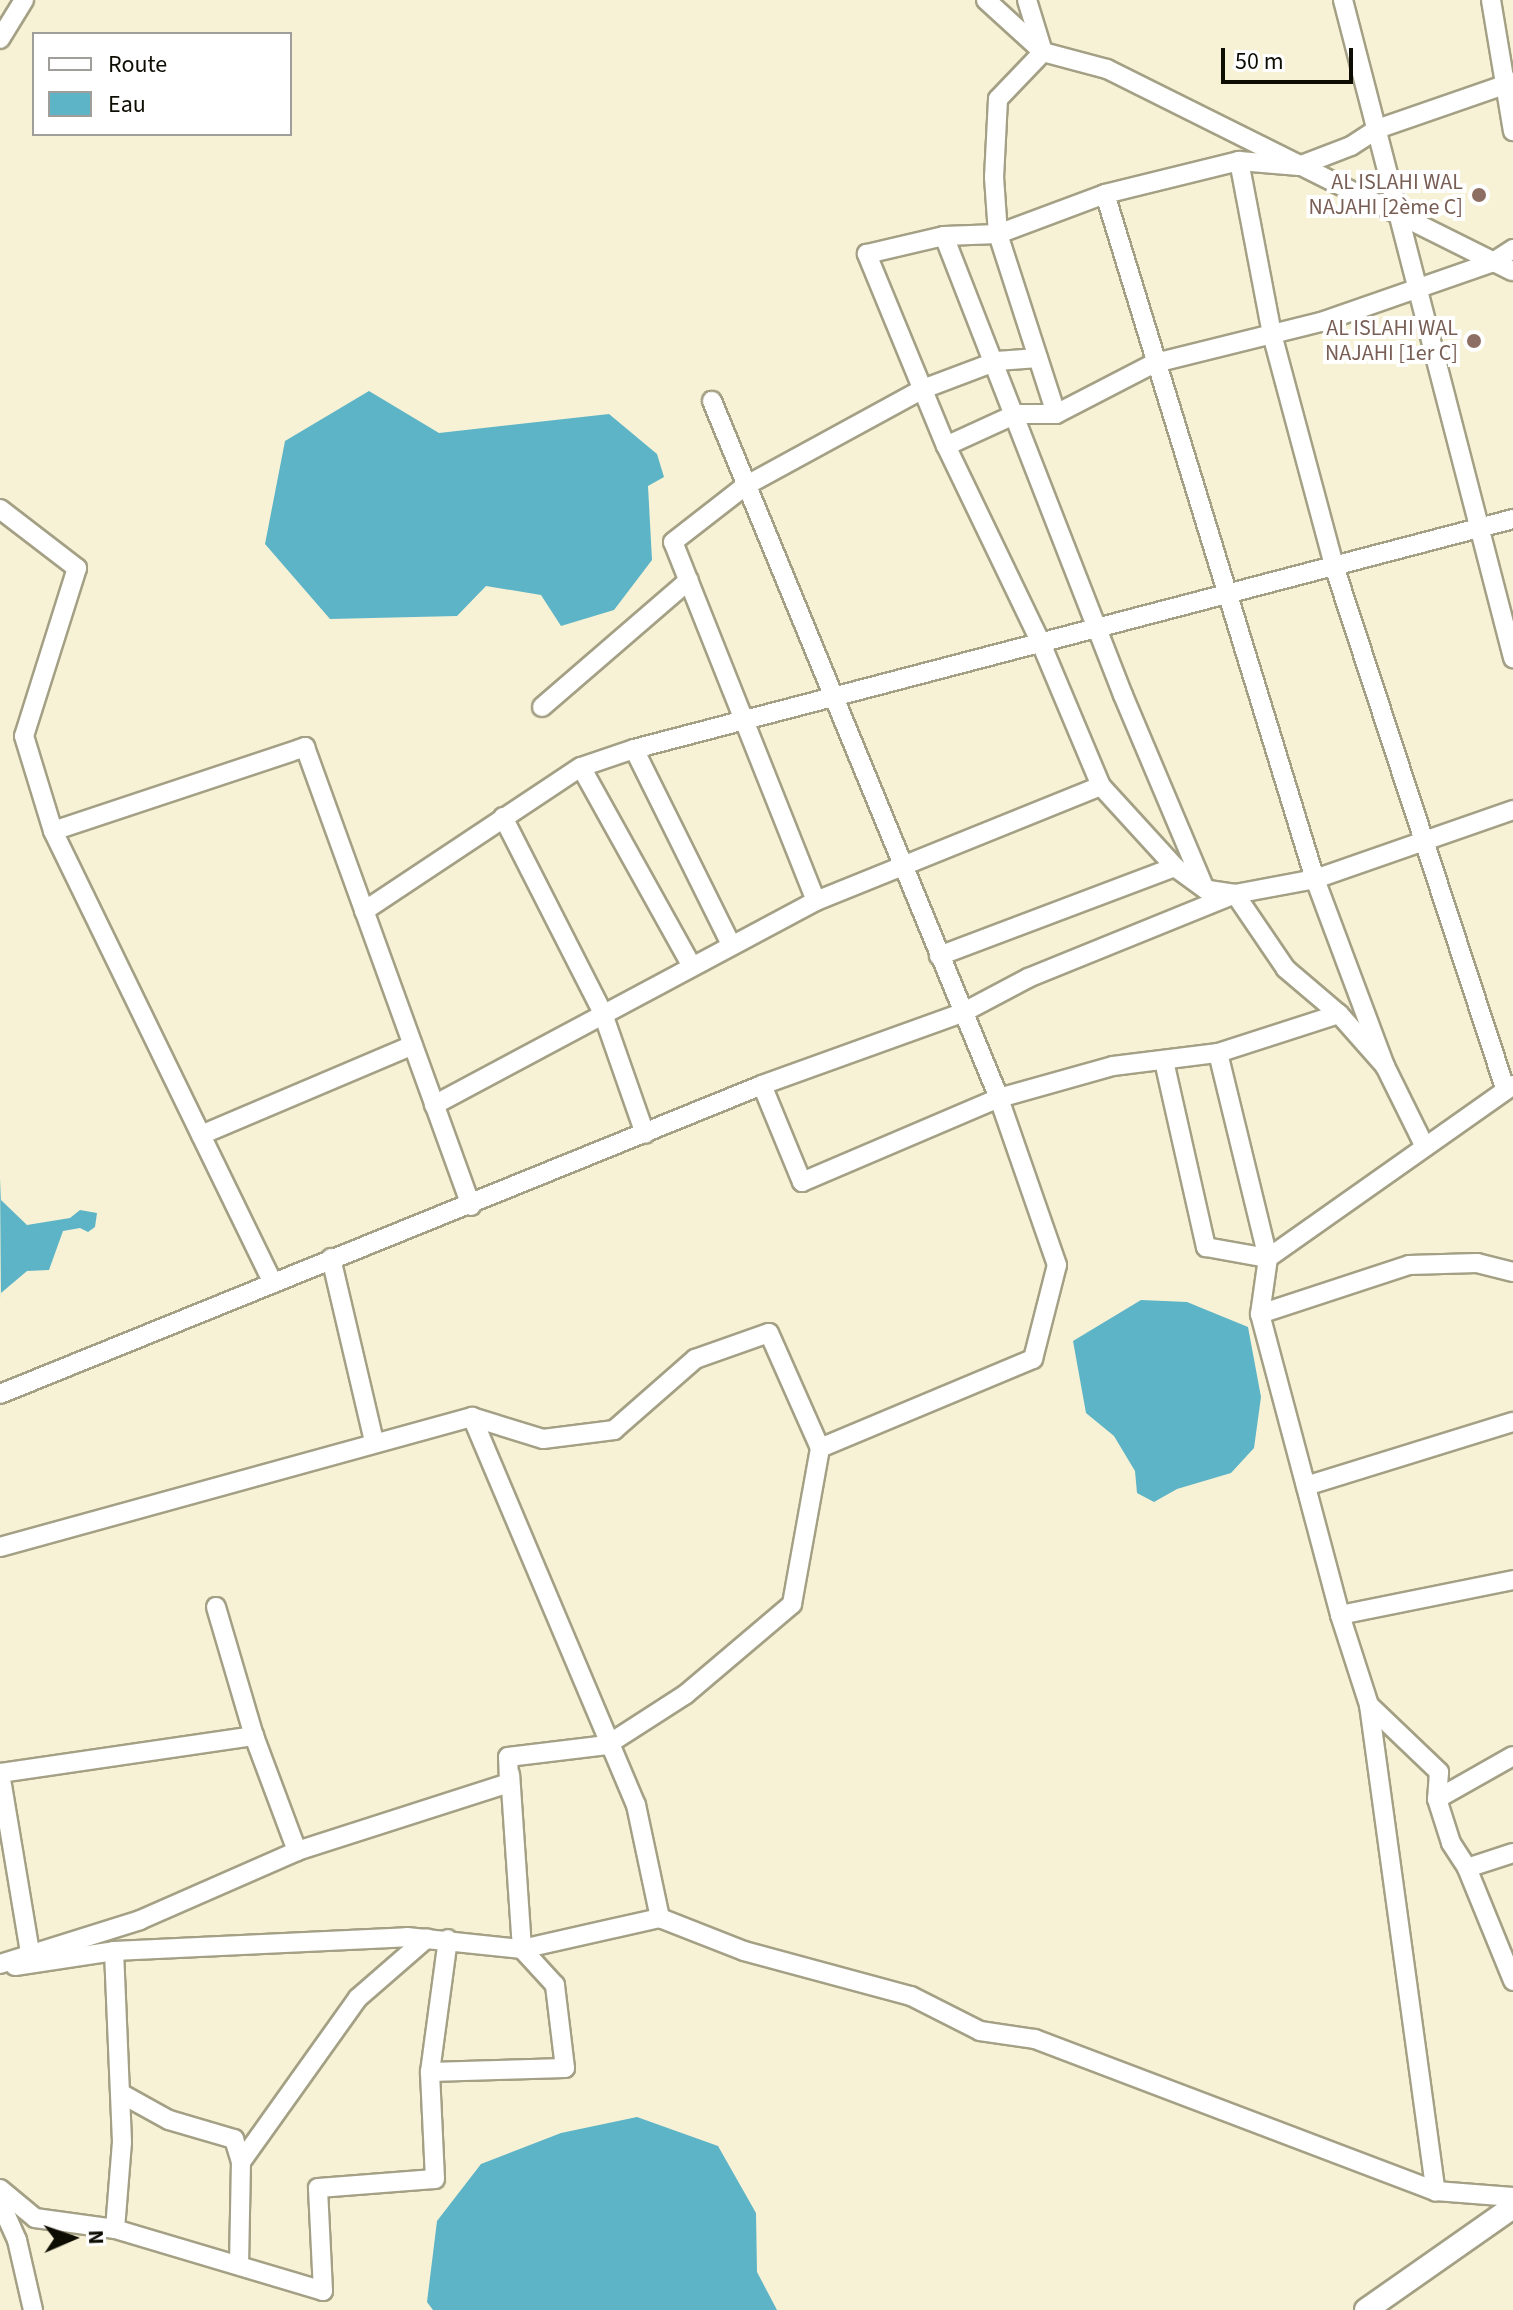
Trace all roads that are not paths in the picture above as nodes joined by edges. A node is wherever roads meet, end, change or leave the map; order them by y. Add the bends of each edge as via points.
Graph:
1 (24, 0) edge
2 (986, 0) edge
3 (1027, 0) edge
4 (1343, 0) edge
5 (1491, 0) edge
6 (0, 39) edge
7 (1043, 52) junction
8 (1508, 84) edge
9 (1377, 129) junction
10 (1513, 131) edge
11 (1239, 161) junction
12 (1299, 166) junction
13 (1105, 194) junction
14 (1400, 218) junction
15 (998, 234) junction
16 (944, 236) junction
17 (1513, 249) edge
18 (1493, 262) junction
19 (1513, 271) edge
20 (1417, 287) junction
21 (1272, 334) junction
22 (1038, 358) junction
23 (997, 361) junction
24 (1155, 363) junction
25 (923, 389) junction
26 (712, 401) dead end
27 (1016, 414) junction
28 (1056, 414) junction
29 (946, 446) junction
30 (745, 486) junction
31 (0, 509) edge
32 (1513, 519) edge
33 (1479, 527) junction
34 (1334, 566) junction
35 (689, 580) junction
36 (1226, 593) junction
37 (1097, 627) junction
38 (1041, 643) junction
39 (1513, 658) edge
40 (834, 696) junction
41 (542, 707) dead end
42 (746, 721) junction
43 (634, 749) junction
44 (581, 767) junction
45 (1101, 786) junction
46 (1513, 810) edge
47 (503, 817) junction
48 (53, 831) junction
49 (1425, 838) junction
50 (1175, 867) junction
51 (905, 868) junction
52 (1315, 879) junction
53 (1205, 889) junction
54 (1235, 894) junction
55 (816, 901) junction
56 (364, 911) junction
57 (731, 944) junction
58 (939, 956) junction
59 (691, 965) junction
60 (602, 1011) junction
61 (962, 1013) junction
62 (1339, 1014) junction
63 (413, 1045) junction
64 (1218, 1053) junction
65 (1164, 1061) junction
66 (1385, 1066) junction
67 (762, 1085) junction
68 (1509, 1087) edge
69 (999, 1098) junction
70 (434, 1105) junction
71 (645, 1134) junction
72 (201, 1135) junction
73 (1425, 1147) junction
74 (471, 1206) junction
75 (331, 1258) junction
76 (1268, 1258) junction
77 (1513, 1272) edge
78 (273, 1283) junction
79 (1260, 1314) junction
80 (0, 1394) edge
81 (472, 1417) junction
82 (1513, 1422) edge
83 (374, 1441) junction
84 (820, 1448) junction
85 (1306, 1486) junction
86 (0, 1547) edge
87 (1513, 1580) edge
88 (216, 1607) dead end
89 (1340, 1615) junction
90 (1369, 1705) junction
91 (254, 1736) junction
92 (607, 1745) junction
93 (1513, 1756) edge
94 (508, 1757) junction
95 (0, 1773) edge
96 (1437, 1799) junction
97 (297, 1851) junction
98 (1513, 1853) edge
99 (1467, 1868) junction
100 (660, 1918) junction
101 (427, 1938) junction
102 (448, 1939) junction
103 (522, 1949) junction
104 (114, 1951) junction
105 (30, 1952) junction
106 (0, 1966) edge
107 (1513, 1981) edge
108 (430, 2072) junction
109 (120, 2093) junction
110 (241, 2162) junction
111 (0, 2189) edge
112 (1436, 2191) junction
113 (1513, 2197) edge
114 (0, 2202) edge
115 (1513, 2207) edge
116 (115, 2229) junction
117 (239, 2265) junction
118 (33, 2310) edge
119 (1366, 2310) edge

1 - 6 street
2 - 7 street
3 - 7 street
4 - 9 street
5 - 8 street
7 - 12 street via 1107,69
7 - 15 street via 998,99
8 - 9 street
8 - 10 street
9 - 12 street via 1351,146
9 - 14 street
11 - 12 street
11 - 13 street
11 - 21 street
12 - 14 street
13 - 15 street
13 - 24 street
14 - 18 street
14 - 20 street
15 - 16 street
15 - 22 street
16 - 23 street
16 - 25 street via 867,254
17 - 18 street
18 - 19 street
18 - 20 street
20 - 21 street
20 - 33 street
21 - 24 street
21 - 34 street
22 - 23 street
22 - 28 street
23 - 25 street
23 - 27 street
24 - 28 street
24 - 36 street
25 - 29 street
25 - 30 street
26 - 30 street
27 - 28 street
27 - 29 street
27 - 37 street
29 - 38 street
30 - 35 street via 673,542
30 - 40 street
31 - 48 street via 77,568 24,736
32 - 33 street
33 - 34 street
33 - 39 street
34 - 36 street
34 - 49 street
35 - 41 street
35 - 42 street
36 - 37 street
36 - 52 street
37 - 38 street
37 - 53 street
38 - 40 street
38 - 45 street
40 - 42 street
40 - 51 street
42 - 43 street
42 - 55 street
43 - 44 street
43 - 57 street
44 - 47 street
44 - 59 street
45 - 50 street
45 - 51 street
46 - 49 street
47 - 56 street
47 - 60 street
48 - 56 street via 305,747
48 - 72 street
49 - 52 street
49 - 68 street
50 - 53 street
50 - 58 street
51 - 55 street
51 - 58 street
52 - 54 street
52 - 66 street
53 - 54 street
54 - 61 street via 1028,978
54 - 62 street via 1286,969
55 - 57 street
56 - 63 street
57 - 59 street
58 - 61 street
59 - 60 street
60 - 70 street
60 - 71 street
61 - 67 street
61 - 69 street
62 - 64 street
62 - 66 street
63 - 70 street
63 - 72 street
64 - 65 street
64 - 76 street
65 - 69 street via 1113,1066
65 - 76 street via 1206,1247
66 - 73 street
67 - 69 street via 802,1182
67 - 71 street
68 - 73 street
69 - 84 street via 1057,1265 1033,1359
70 - 74 street
71 - 74 street
72 - 78 street
73 - 76 street
74 - 75 street
75 - 78 street
75 - 83 street
76 - 79 street
77 - 79 street via 1477,1263 1409,1265
78 - 80 street
79 - 85 street
81 - 83 street
81 - 84 street via 543,1439 614,1430 695,1359 769,1333
81 - 92 street
82 - 85 street
83 - 86 street
84 - 92 street via 792,1604 686,1694
85 - 89 street
87 - 89 street
88 - 91 street
89 - 90 street
90 - 96 street via 1439,1772
90 - 112 street
91 - 95 street
91 - 97 street
92 - 94 street
92 - 100 street via 636,1805
93 - 96 street
94 - 97 street via 509,1783
94 - 103 street via 518,1838
95 - 105 street
96 - 99 street via 1451,1843
97 - 105 street via 140,1920
98 - 99 street
99 - 107 street
100 - 103 street
100 - 112 street via 744,1951 911,1996 980,2031 1035,2039
101 - 102 street
101 - 104 street
101 - 110 street via 358,1998
102 - 103 street
102 - 108 street
103 - 108 street via 555,1985 565,2068
104 - 106 street
104 - 109 street
105 - 106 street
108 - 117 street via 435,2179 318,2188 323,2291
109 - 110 street via 169,2120 234,2139
109 - 116 street
110 - 117 street
111 - 116 street via 35,2218
112 - 113 street
114 - 118 street via 17,2240
115 - 119 street
116 - 117 street

